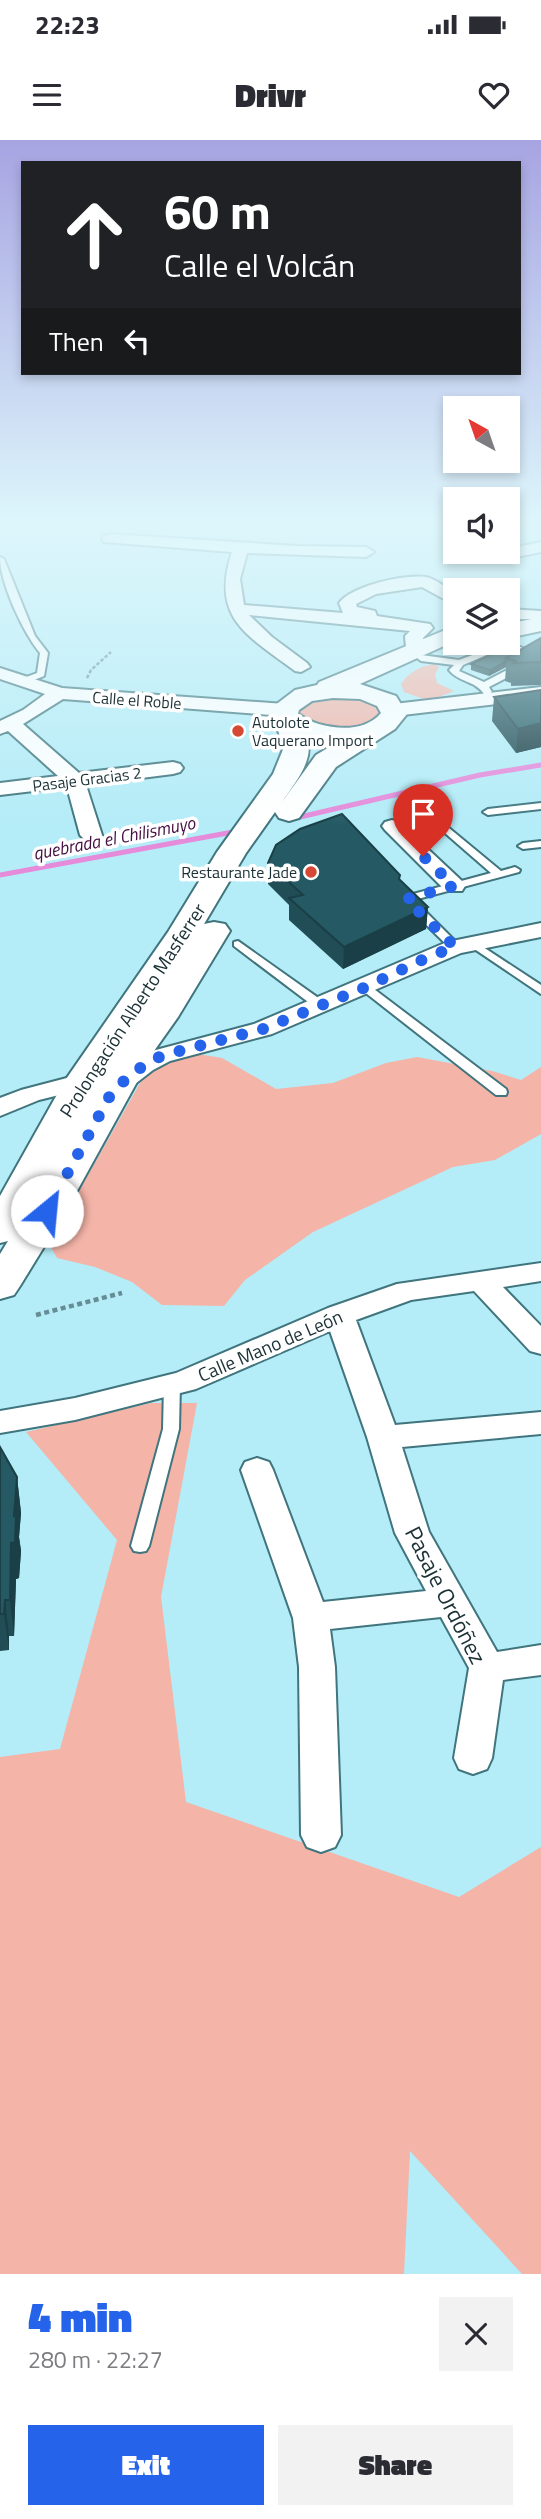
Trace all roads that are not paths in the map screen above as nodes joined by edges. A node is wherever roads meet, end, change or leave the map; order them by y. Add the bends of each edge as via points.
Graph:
1 (27, 626) edge
2 (252, 626) edge
3 (386, 626) edge
4 (435, 626) edge
5 (443, 635) edge
6 (423, 638) junction
7 (443, 646) edge
8 (520, 647) edge
9 (459, 655) edge
10 (301, 667) dead end
11 (0, 673) edge
12 (24, 681) junction
13 (487, 692) junction
14 (541, 692) edge
15 (59, 693) junction
16 (292, 708) junction
17 (385, 714) junction
18 (5, 726) edge
19 (173, 768) dead end
20 (75, 780) junction
21 (0, 789) edge
22 (541, 806) edge
23 (488, 812) dead end
24 (392, 826) dead end
25 (449, 831) dead end
26 (91, 835) dead end
27 (541, 844) edge
28 (523, 846) dead end
29 (516, 870) dead end
30 (498, 874) junction
31 (454, 886) junction
32 (541, 930) edge
33 (238, 944) dead end
34 (464, 946) junction
35 (366, 987) junction
36 (541, 990) edge
37 (320, 1005) junction
38 (97, 1086) junction
39 (501, 1091) dead end
40 (0, 1108) edge
41 (0, 1231) edge
42 (541, 1272) edge
43 (480, 1280) junction
44 (0, 1286) edge
45 (339, 1315) junction
46 (541, 1344) edge
47 (172, 1384) junction
48 (0, 1422) edge
49 (541, 1423) edge
50 (383, 1437) junction
51 (257, 1470) dead end
52 (140, 1546) dead end
53 (449, 1603) junction
54 (311, 1618) junction
55 (541, 1660) edge
56 (487, 1668) junction
57 (473, 1758) dead end
58 (321, 1835) dead end

1 - 12 lane via 44,653 41,674
2 - 10 street
3 - 6 street
4 - 6 street
5 - 6 main road
6 - 7 main road
6 - 16 main road via 356,678
6 - 17 main road via 404,667 385,684
8 - 13 lane via 537,656
9 - 13 lane via 456,673
11 - 12 street, Calle el Roble
12 - 15 street, Calle el Roble
13 - 14 street
13 - 17 street
15 - 16 street, Calle el Roble
15 - 18 street
16 - 17 main road via 343,690 364,692
16 - 17 main road via 305,730 324,734 356,734
16 - 38 main road, Prolongación Alberto Masferrer via 297,747 287,775 232,852
17 - 38 main road, Prolongación Alberto Masferrer via 326,761 306,786
18 - 20 street
19 - 20 street, Pasaje Gracias 2
20 - 21 street, Pasaje Gracias 2
20 - 26 street
22 - 23 lane
24 - 31 street
25 - 30 lane
27 - 28 lane
29 - 30 lane
30 - 31 lane
31 - 34 lane via 406,899
32 - 34 street
33 - 37 lane
34 - 35 street via 428,957
34 - 36 lane
35 - 37 street
35 - 39 lane
37 - 38 street via 251,1033 161,1056
38 - 40 street via 30,1095
38 - 41 main road, Prolongación Alberto Masferrer
38 - 44 main road, Prolongación Alberto Masferrer via 47,1211
42 - 43 street, Calle Mano de León
43 - 45 street, Calle Mano de León via 407,1291
43 - 46 street
45 - 47 street, Calle Mano de León
45 - 50 street, Pasaje Ordóñez
47 - 48 street, Calle Mano de León
47 - 52 lane via 171,1429
49 - 50 street
50 - 53 street, Pasaje Ordóñez via 412,1532
51 - 54 street
53 - 54 street
53 - 56 street, Pasaje Ordóñez
54 - 58 street via 317,1667
55 - 56 street
56 - 57 street, Pasaje Ordóñez

